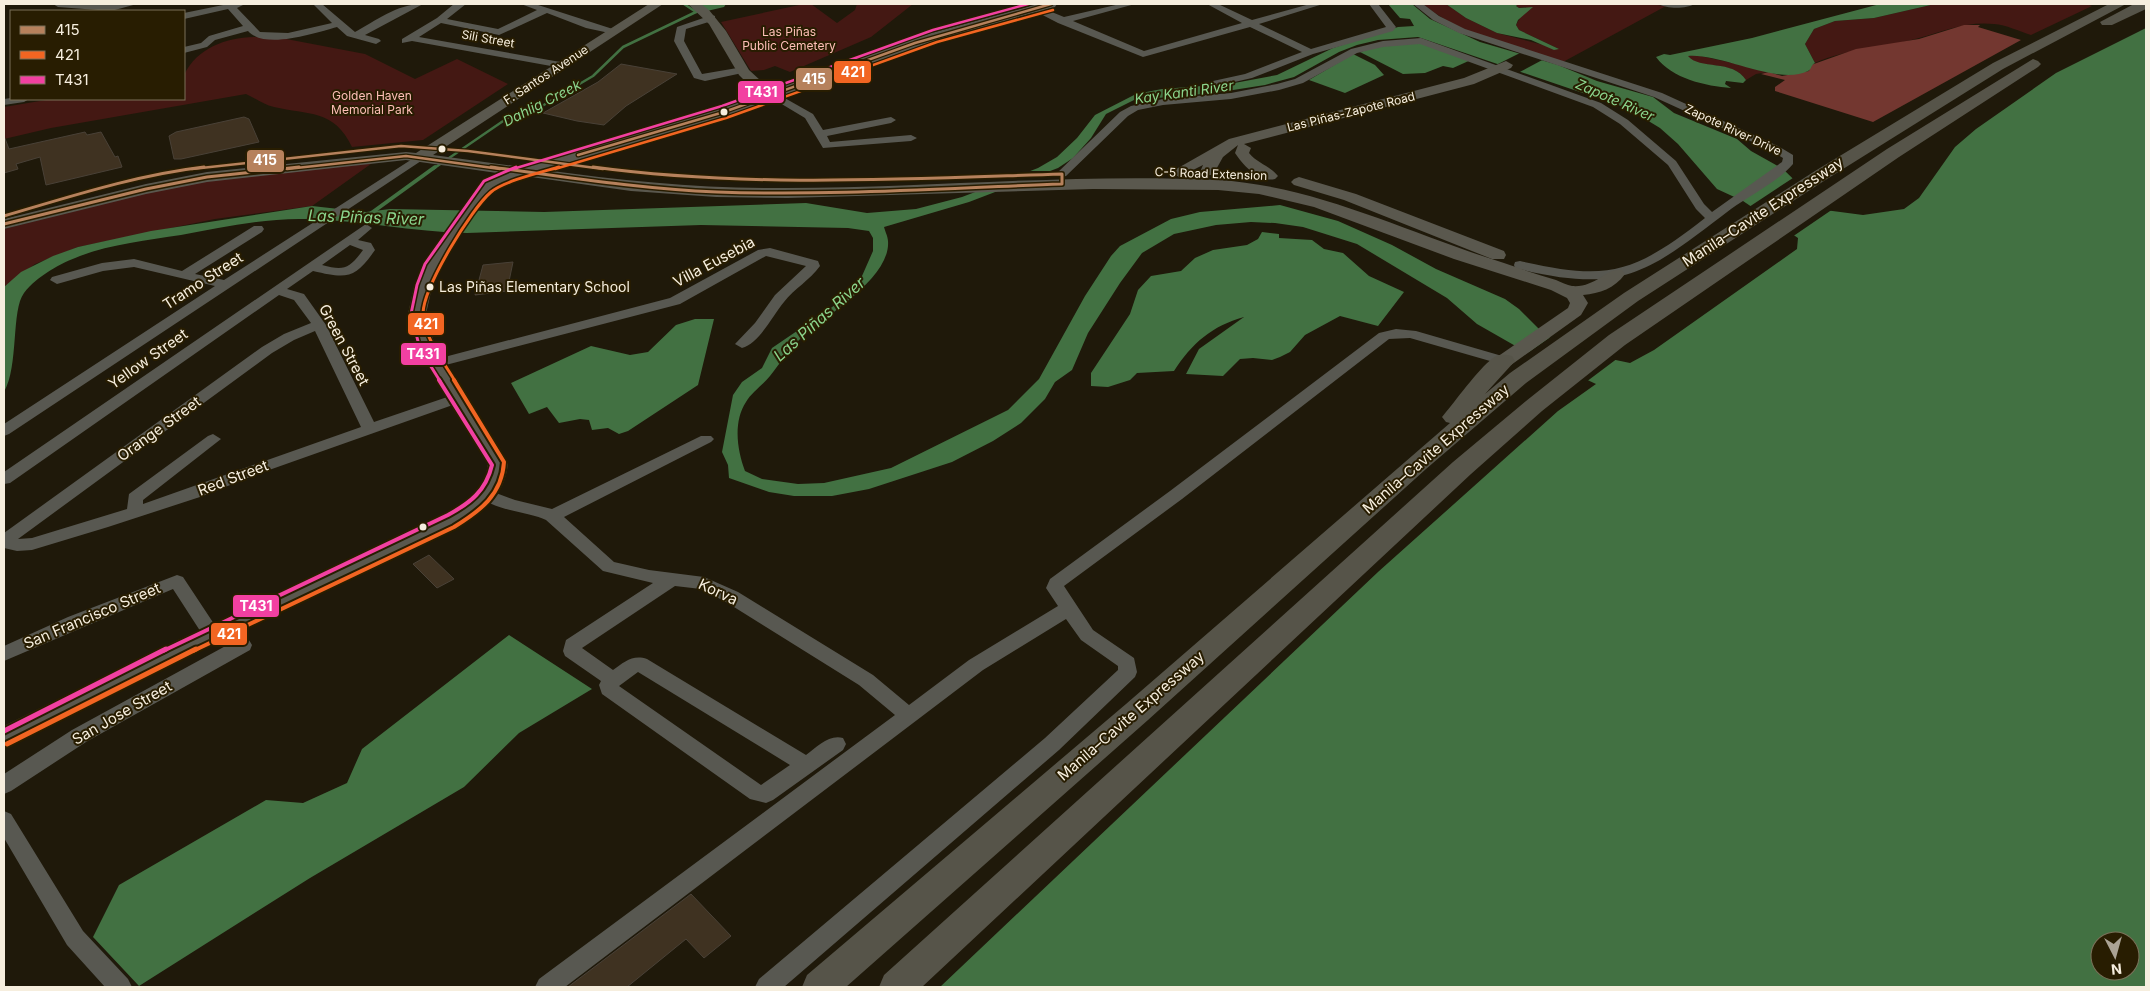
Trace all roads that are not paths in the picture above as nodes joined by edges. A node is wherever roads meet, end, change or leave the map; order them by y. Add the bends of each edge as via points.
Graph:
1 (58, 4) edge
2 (132, 4) edge
3 (241, 4) edge
4 (317, 4) edge
5 (461, 4) edge
6 (525, 4) edge
7 (657, 4) edge
8 (694, 4) edge
9 (1052, 4) edge
10 (1130, 4) edge
11 (1211, 4) edge
12 (1319, 4) edge
13 (1373, 4) edge
14 (1418, 4) edge
15 (1664, 4) edge
16 (1689, 4) edge
17 (2119, 4) edge
18 (2145, 4) edge
19 (412, 5) edge
20 (230, 6) junction
21 (112, 8) edge
22 (1034, 8) junction
23 (546, 10) junction
24 (2146, 11) edge
25 (185, 16) edge
26 (712, 18) junction
27 (440, 20) junction
28 (1061, 21) junction
29 (1251, 23) junction
30 (338, 24) junction
31 (250, 27) junction
32 (2096, 30) junction
33 (614, 31) junction
34 (356, 36) junction
35 (190, 37) dead end
36 (212, 38) junction
37 (376, 41) dead end
38 (185, 50) edge
39 (1310, 52) junction
40 (562, 65) junction
41 (1511, 67) dead end
42 (743, 70) junction
43 (1490, 77) junction
44 (1230, 94) junction
45 (772, 96) junction
46 (17, 100) edge
47 (4, 102) edge
48 (891, 120) dead end
49 (820, 134) junction
50 (911, 138) dead end
51 (1222, 148) junction
52 (1244, 148) junction
53 (446, 155) junction
54 (550, 163) junction
55 (521, 172) junction
56 (1179, 172) junction
57 (1215, 172) junction
58 (1270, 176) junction
59 (1059, 177) junction
60 (841, 185) junction
61 (488, 186) junction
62 (37, 211) junction
63 (1716, 215) junction
64 (4, 216) edge
65 (4, 224) edge
66 (366, 228) dead end
67 (258, 229) dead end
68 (348, 240) junction
69 (311, 266) junction
70 (1616, 274) joint
71 (184, 275) junction
72 (57, 280) dead end
73 (226, 285) junction
74 (1565, 285) junction
75 (277, 290) junction
76 (319, 325) junction
77 (742, 344) dead end
78 (1508, 358) junction
79 (438, 363) junction
80 (459, 398) junction
81 (370, 429) junction
82 (4, 431) edge
83 (213, 439) dead end
84 (706, 439) dead end
85 (1417, 463) junction
86 (4, 479) edge
87 (488, 495) junction
88 (135, 511) junction
89 (552, 516) junction
90 (4, 542) edge
91 (674, 578) junction
92 (1068, 609) junction
93 (220, 631) junction
94 (4, 654) edge
95 (613, 680) junction
96 (907, 717) junction
97 (4, 738) edge
98 (836, 744) dead end
99 (806, 764) junction
100 (4, 786) edge
101 (4, 820) edge
102 (120, 987) edge
103 (547, 987) edge
104 (767, 987) edge
105 (820, 987) edge
106 (897, 987) edge

1 - 21 street
2 - 21 street
3 - 20 street
4 - 30 street
5 - 27 street
6 - 23 street
7 - 33 main road, F. Santos Avenue
8 - 26 main road
9 - 22 main road
10 - 28 street
11 - 29 street
12 - 29 street
13 - 39 street via 1391,26 1390,29
14 - 63 street, Zapote River Drive via 1436,18 1476,36 1665,98 1789,157 1787,164
15 - 16 street
17 - 85 highway, Manila–Cavite Expressway via 1998,66 1758,215 1539,362
18 - 32 highway, Manila–Cavite Expressway
19 - 34 street
20 - 25 street
20 - 31 street
22 - 28 street
22 - 45 main road via 929,39
23 - 27 street via 499,32
23 - 33 street via 588,26
24 - 32 highway
26 - 42 main road
26 - 42 street via 682,27 679,41 698,76 705,78
27 - 40 street, Sili Street via 405,41
28 - 29 street via 1143,54
29 - 39 street
30 - 31 street via 288,36 257,35
30 - 34 street
31 - 36 street
32 - 106 highway, Manila–Cavite Expressway via 2020,72 1892,154 1617,340 1569,377 1462,468
33 - 40 main road, F. Santos Avenue
34 - 37 street
35 - 36 street
36 - 38 street
39 - 44 street via 1248,76 1215,82
40 - 53 main road, F. Santos Avenue
41 - 43 main road, Las Piñas-Zapote Road
42 - 45 main road via 752,82
43 - 51 main road, Las Piñas-Zapote Road via 1246,139
43 - 52 main road, Las Piñas-Zapote Road via 1479,86
44 - 59 street via 1135,108 1124,114
44 - 63 street via 1279,88 1363,48 1400,42 1427,42 1585,100 1616,116 1672,163 1702,209
45 - 49 street via 809,116
45 - 54 main road
46 - 47 street
48 - 49 street
49 - 50 street via 827,146
51 - 56 main road, Las Piñas-Zapote Road
51 - 57 main road via 1215,156
52 - 57 main road, Las Piñas-Zapote Road
52 - 58 main road via 1245,160
53 - 54 main road, C-5 Road Extension
53 - 55 main road, C-5 Road Extension
53 - 61 main road via 486,171 490,177
53 - 62 main road, C-5 Road Extension via 393,157 207,177
53 - 73 street, Tramo Street via 348,205
54 - 55 main road
54 - 60 main road, C-5 Road Extension via 696,177
55 - 60 main road, C-5 Road Extension via 631,186 716,192 788,193
55 - 61 main road
56 - 57 main road, C-5 Road Extension
56 - 59 main road, C-5 Road Extension
57 - 58 main road, C-5 Road Extension
58 - 74 main road, C-5 Road Extension via 1350,197 1454,236
59 - 60 main road, C-5 Road Extension via 1002,175
59 - 60 main road, C-5 Road Extension via 1033,185
59 - 74 main road, C-5 Road Extension via 1206,184 1280,193 1318,203 1460,255
60 - 62 main road, C-5 Road Extension via 690,184 412,151 170,177
61 - 79 main road via 471,206 428,275 417,314 426,346
62 - 64 main road, C-5 Road Extension
62 - 65 main road, C-5 Road Extension
63 - 70 street, Zapote River Drive via 1651,261
66 - 68 street, Yellow Street
67 - 71 street
68 - 69 street, Yellow Street
68 - 69 street via 367,246 369,250 357,268 338,272
69 - 75 street, Yellow Street
70 - 74 main road via 1603,286
71 - 72 street via 134,263 102,267
71 - 73 street
73 - 82 street, Tramo Street
74 - 78 main road via 1579,303 1571,314
75 - 76 street, Green Street via 299,297
75 - 86 street, Yellow Street
76 - 81 street, Green Street
76 - 90 street, Orange Street via 267,350
77 - 79 street, Villa Eusebia via 813,264 763,253 675,301
78 - 85 highway via 1486,378
78 - 92 street via 1411,334 1384,336 1056,583 1055,588
79 - 80 main road
80 - 81 street, Red Street
80 - 87 main road via 498,464 497,482
81 - 88 street, Red Street
83 - 88 street via 135,498
84 - 89 street
85 - 105 highway, Manila–Cavite Expressway via 1138,712
87 - 89 street, Korva
87 - 93 main road via 451,521
88 - 90 street, Red Street via 32,544
89 - 91 street, Korva via 610,568
91 - 95 street via 573,645 572,651
91 - 96 street, Korva via 704,583 732,597 866,680
92 - 96 street via 976,665
92 - 104 street via 1087,635 1127,663 1128,672 1052,744
93 - 94 street, San Francisco Street via 177,581
93 - 97 main road
93 - 100 street, San Jose Street via 243,645 79,736
95 - 99 street via 633,665 640,664
95 - 99 street via 608,684 609,689 757,793 766,794
96 - 103 street
98 - 99 street
101 - 102 street via 75,938

